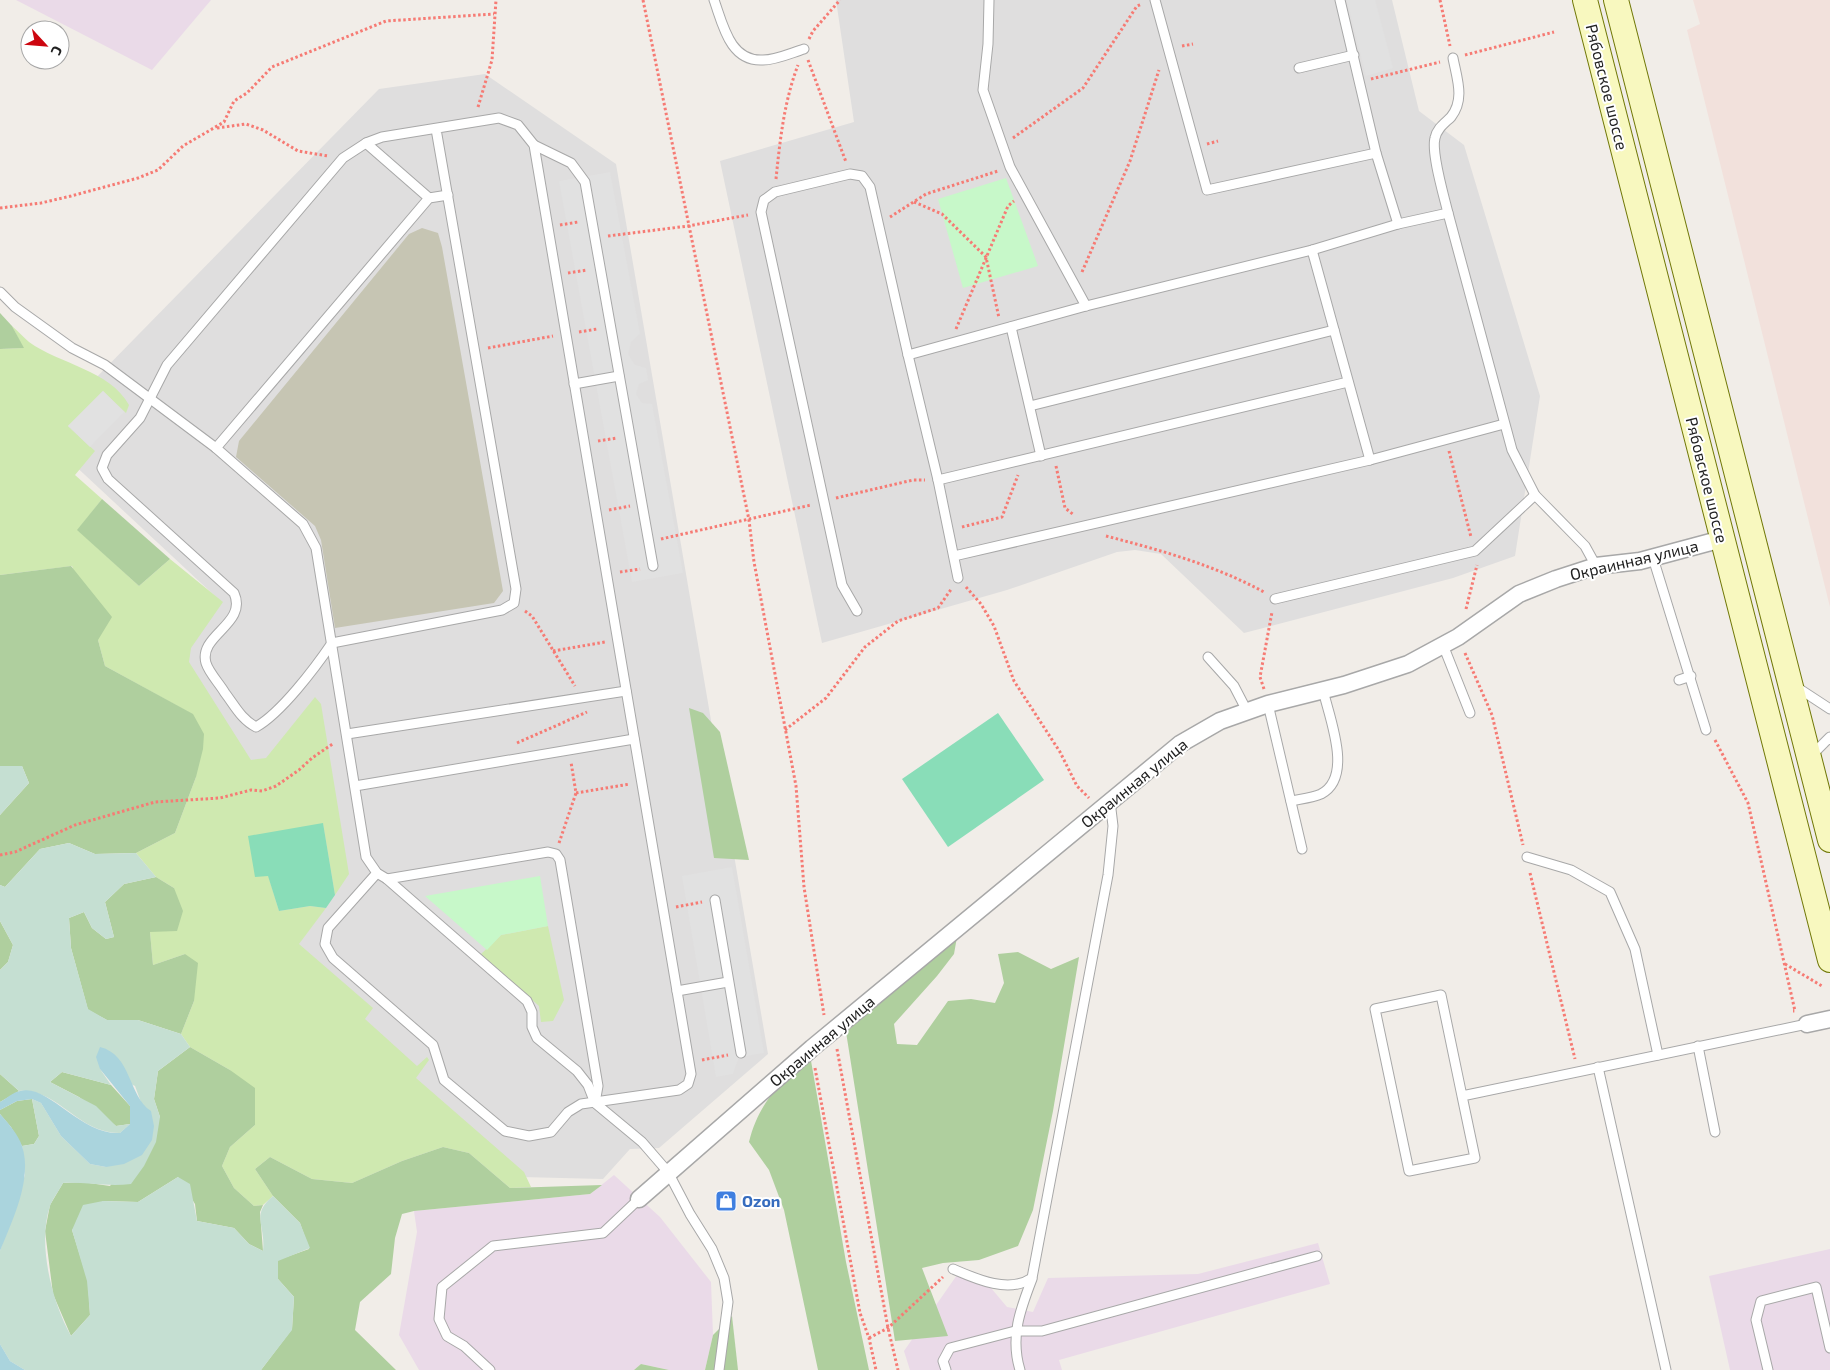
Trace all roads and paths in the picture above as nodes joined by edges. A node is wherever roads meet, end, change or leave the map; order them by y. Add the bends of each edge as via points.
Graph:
1 (496, 0) edge
2 (643, 0) edge
3 (714, 0) edge
4 (840, 0) edge
5 (989, 0) edge
6 (1154, 0) edge
7 (1340, 0) edge
8 (1440, 0) edge
9 (1616, 0) edge
10 (1145, 3) dead end
11 (1585, 6) edge
12 (494, 14) junction
13 (804, 49) junction
14 (1168, 50) junction
15 (1354, 55) junction
16 (1453, 58) joint
17 (1299, 68) dead end
18 (475, 122) junction
19 (216, 128) junction
20 (436, 128) junction
21 (366, 143) junction
22 (1003, 145) junction
23 (534, 146) junction
24 (1376, 152) junction
25 (340, 162) junction
26 (1010, 167) junction
27 (850, 174) junction
28 (775, 192) junction
29 (1025, 194) junction
30 (448, 195) junction
31 (429, 198) junction
32 (914, 202) junction
33 (0, 208) edge
34 (761, 212) junction
35 (1448, 213) junction
36 (592, 220) junction
37 (1398, 224) junction
38 (878, 225) junction
39 (688, 226) junction
40 (548, 227) junction
41 (595, 238) junction
42 (1312, 250) junction
43 (986, 257) junction
44 (600, 268) junction
45 (556, 275) junction
46 (1076, 286) junction
47 (0, 292) edge
48 (1086, 306) junction
49 (610, 327) junction
50 (1006, 328) junction
51 (1334, 330) junction
52 (566, 334) junction
53 (949, 344) junction
54 (474, 350) junction
55 (908, 355) junction
56 (619, 376) junction
57 (1348, 382) junction
58 (574, 384) junction
59 (150, 398) junction
60 (1030, 406) junction
61 (1504, 424) junction
62 (630, 436) junction
63 (1446, 440) junction
64 (584, 443) junction
65 (216, 448) junction
66 (1054, 453) junction
67 (1041, 456) junction
68 (1024, 460) junction
69 (1370, 460) junction
70 (938, 480) junction
71 (1535, 495) junction
72 (823, 501) junction
73 (642, 504) junction
74 (596, 512) junction
75 (749, 520) junction
76 (1088, 525) junction
77 (949, 530) junction
78 (1722, 539) junction
79 (648, 541) junction
80 (1475, 551) junction
81 (954, 556) junction
82 (1653, 558) junction
83 (653, 566) joint
84 (1596, 566) junction
85 (607, 575) junction
86 (958, 578) junction
87 (1275, 598) junction
88 (514, 603) junction
89 (857, 612) dead end
90 (1458, 636) junction
91 (618, 640) junction
92 (332, 643) junction
93 (1442, 645) junction
94 (553, 651) junction
95 (1208, 657) dead end
96 (1690, 676) junction
97 (1679, 680) dead end
98 (1790, 683) junction
99 (1323, 690) junction
100 (626, 691) junction
101 (604, 694) junction
102 (582, 698) junction
103 (1268, 704) junction
104 (1830, 709) edge
105 (1247, 712) junction
106 (1470, 713) dead end
107 (785, 730) junction
108 (1706, 730) joint
109 (346, 734) junction
110 (1830, 737) edge
111 (634, 739) junction
112 (516, 744) dead end
113 (569, 750) junction
114 (1809, 758) junction
115 (642, 782) junction
116 (355, 786) junction
117 (576, 793) junction
118 (1291, 801) junction
119 (1105, 805) junction
120 (1830, 840) edge
121 (1302, 849) dead end
122 (556, 854) junction
123 (0, 855) edge
124 (1526, 858) junction
125 (377, 873) junction
126 (387, 879) junction
127 (715, 900) joint
128 (663, 909) junction
129 (1830, 960) edge
130 (1785, 963) junction
131 (728, 982) junction
132 (1822, 986) dead end
133 (677, 991) junction
134 (1795, 1011) dead end
135 (1830, 1019) edge
136 (1807, 1024) joint
137 (831, 1033) junction
138 (1698, 1046) junction
139 (812, 1048) junction
140 (740, 1053) joint
141 (1658, 1055) junction
142 (689, 1062) junction
143 (1598, 1068) junction
144 (1578, 1072) junction
145 (1462, 1096) junction
146 (595, 1103) junction
147 (1715, 1132) dead end
148 (668, 1172) junction
149 (639, 1199) joint
150 (1317, 1256) dead end
151 (953, 1269) joint
152 (1032, 1278) junction
153 (888, 1328) junction
154 (1015, 1331) junction
155 (869, 1338) junction
156 (1830, 1348) edge
157 (490, 1370) edge
158 (719, 1370) edge
159 (876, 1370) edge
160 (898, 1370) edge
161 (946, 1370) edge
162 (1020, 1370) edge
163 (1666, 1370) edge
164 (1768, 1370) edge

1 - 12 path
2 - 39 path
3 - 13 lane via 734,49 747,59 764,61
4 - 13 path via 813,31
5 - 22 lane via 983,90
6 - 14 lane
7 - 15 lane
8 - 16 path
9 - 98 main road, Рябовское шоссе
10 - 22 path via 1137,6 1083,88
11 - 78 main road, Рябовское шоссе
12 - 18 path via 492,60
12 - 19 path via 386,22 298,56 272,67 234,102 224,122
13 - 27 path
13 - 28 path via 789,89 782,122
14 - 24 lane via 1207,190
14 - 46 path via 1130,161
15 - 17 lane
15 - 24 lane
16 - 35 lane via 1460,94 1458,106 1440,126 1434,148
18 - 20 lane
18 - 23 lane via 499,118 518,125
19 - 25 path via 246,124 263,130 298,151 325,155
19 - 33 path via 183,146 158,170 138,178 40,203
20 - 21 lane via 382,137
20 - 30 lane
21 - 25 lane
21 - 31 lane
22 - 26 lane
23 - 36 lane via 571,163 585,182
23 - 40 lane
24 - 37 lane
25 - 59 lane via 167,365
26 - 29 lane
26 - 32 path via 926,194
27 - 28 lane
27 - 38 lane via 862,176 870,187
28 - 34 lane via 764,200
29 - 43 path via 1008,206
29 - 46 lane
30 - 31 lane
30 - 54 lane
31 - 65 lane
32 - 38 path
32 - 43 path via 942,214
34 - 39 path
34 - 72 lane
35 - 37 lane
35 - 61 lane
36 - 40 path
36 - 41 lane
37 - 42 lane
38 - 55 lane
39 - 41 path
39 - 75 path
40 - 45 lane
41 - 44 lane
42 - 48 lane
42 - 51 lane
43 - 50 path
43 - 53 path
44 - 45 path
44 - 49 lane
45 - 52 lane
46 - 48 lane
47 - 59 lane via 15,307 72,348 105,365
48 - 50 lane
49 - 52 path
49 - 56 lane
50 - 53 lane
50 - 60 lane
51 - 57 lane
51 - 60 lane
52 - 54 path
52 - 58 lane
53 - 55 lane
54 - 88 lane via 516,589
55 - 70 lane
56 - 58 lane
56 - 62 lane
57 - 66 lane
57 - 69 lane
58 - 64 lane
59 - 65 lane
59 - 92 lane via 140,418 107,455 102,468 108,479 234,593 238,602 236,612 207,648 206,663 244,721 256,727 268,720
60 - 67 lane
61 - 63 lane
61 - 71 lane via 1512,450
62 - 64 path
62 - 73 lane
63 - 69 lane
63 - 80 path
64 - 74 lane
65 - 92 lane via 303,524 316,548
66 - 67 lane
66 - 76 path via 1065,508
67 - 68 lane
68 - 70 lane
68 - 77 path via 1002,517
69 - 76 lane
70 - 72 path via 913,480
70 - 77 lane
71 - 80 lane
71 - 84 lane via 1585,546
72 - 75 path
72 - 89 lane via 842,585
73 - 74 path
73 - 79 lane
74 - 85 lane
75 - 79 path
75 - 107 path
76 - 81 lane
76 - 87 path via 1100,535 1171,553 1234,576
77 - 81 lane
78 - 82 street, Окраинная улица
78 - 129 main road, Рябовское шоссе
79 - 83 lane
80 - 87 lane
80 - 90 path via 1478,568
81 - 86 lane
82 - 84 street, Окраинная улица
82 - 96 lane
83 - 85 path
84 - 90 street, Окраинная улица via 1519,594
85 - 91 lane
86 - 107 path via 938,608 898,621 865,647 826,698
86 - 119 path via 981,604 994,626 1014,681 1060,752 1077,786
87 - 103 path via 1260,677
88 - 92 lane via 502,610
88 - 94 path via 532,616
90 - 93 street, Окраинная улица
90 - 124 path via 1492,716
91 - 94 path
91 - 100 lane
92 - 109 lane
93 - 99 street, Окраинная улица via 1408,664
93 - 106 lane
94 - 102 path
95 - 105 lane via 1234,686
96 - 97 lane
96 - 108 lane
98 - 104 lane
98 - 114 main road, Рябовское шоссе
99 - 103 street, Окраинная улица
99 - 118 lane via 1340,762 1336,777 1330,788 1320,794
100 - 101 lane
100 - 111 lane
101 - 102 lane
101 - 112 path via 598,707
102 - 109 lane
103 - 105 street, Окраинная улица
103 - 118 lane
105 - 119 street, Окраинная улица via 1220,720 1180,744
107 - 137 path via 796,786 804,887 825,1019
108 - 130 path via 1716,742 1748,803
109 - 116 lane
109 - 123 path via 276,786 262,791 251,790 220,798 154,802 75,825 15,852
110 - 114 lane
111 - 113 lane
111 - 115 lane
113 - 116 lane
113 - 117 path
114 - 120 main road, Рябовское шоссе
115 - 117 path
115 - 128 lane
116 - 125 lane via 366,857
117 - 122 path
118 - 121 lane
119 - 137 street, Окраинная улица
119 - 152 lane via 1113,826 1108,876
122 - 126 lane via 548,852
122 - 146 lane via 560,860 598,1086
124 - 141 lane via 1571,870 1610,892 1635,949
124 - 144 path
125 - 126 lane
125 - 146 lane via 328,928 325,944 333,958 433,1045 444,1080 505,1131 529,1136 551,1132 568,1112 581,1104
126 - 146 lane via 527,1001 537,1038 577,1072 588,1085
127 - 128 path
127 - 131 lane
128 - 133 lane
130 - 132 path
130 - 134 path
131 - 133 lane
131 - 140 lane
133 - 142 lane
135 - 136 street
136 - 138 lane
137 - 139 street, Окраинная улица
137 - 153 path via 836,1041
138 - 141 lane
138 - 147 lane
139 - 148 street, Окраинная улица
139 - 155 path via 831,1167 860,1313
140 - 142 path
141 - 143 lane
142 - 146 lane via 691,1074 688,1084 679,1090
143 - 144 lane
143 - 163 lane
144 - 145 lane
145 - 145 lane via 1475,1158 1409,1172 1375,1009 1441,995
146 - 148 lane via 642,1142
148 - 149 street, Окраинная улица
148 - 158 lane via 712,1249 724,1278 728,1302
149 - 157 lane via 603,1233 493,1246 442,1287 439,1319 447,1336 464,1346
150 - 154 lane via 1042,1331
151 - 152 lane via 984,1283 1023,1284
151 - 153 path
152 - 154 lane
153 - 155 path
153 - 160 path
154 - 161 lane via 950,1348 944,1361
154 - 162 lane
155 - 159 path
156 - 164 lane via 1816,1287 1761,1301 1756,1320

